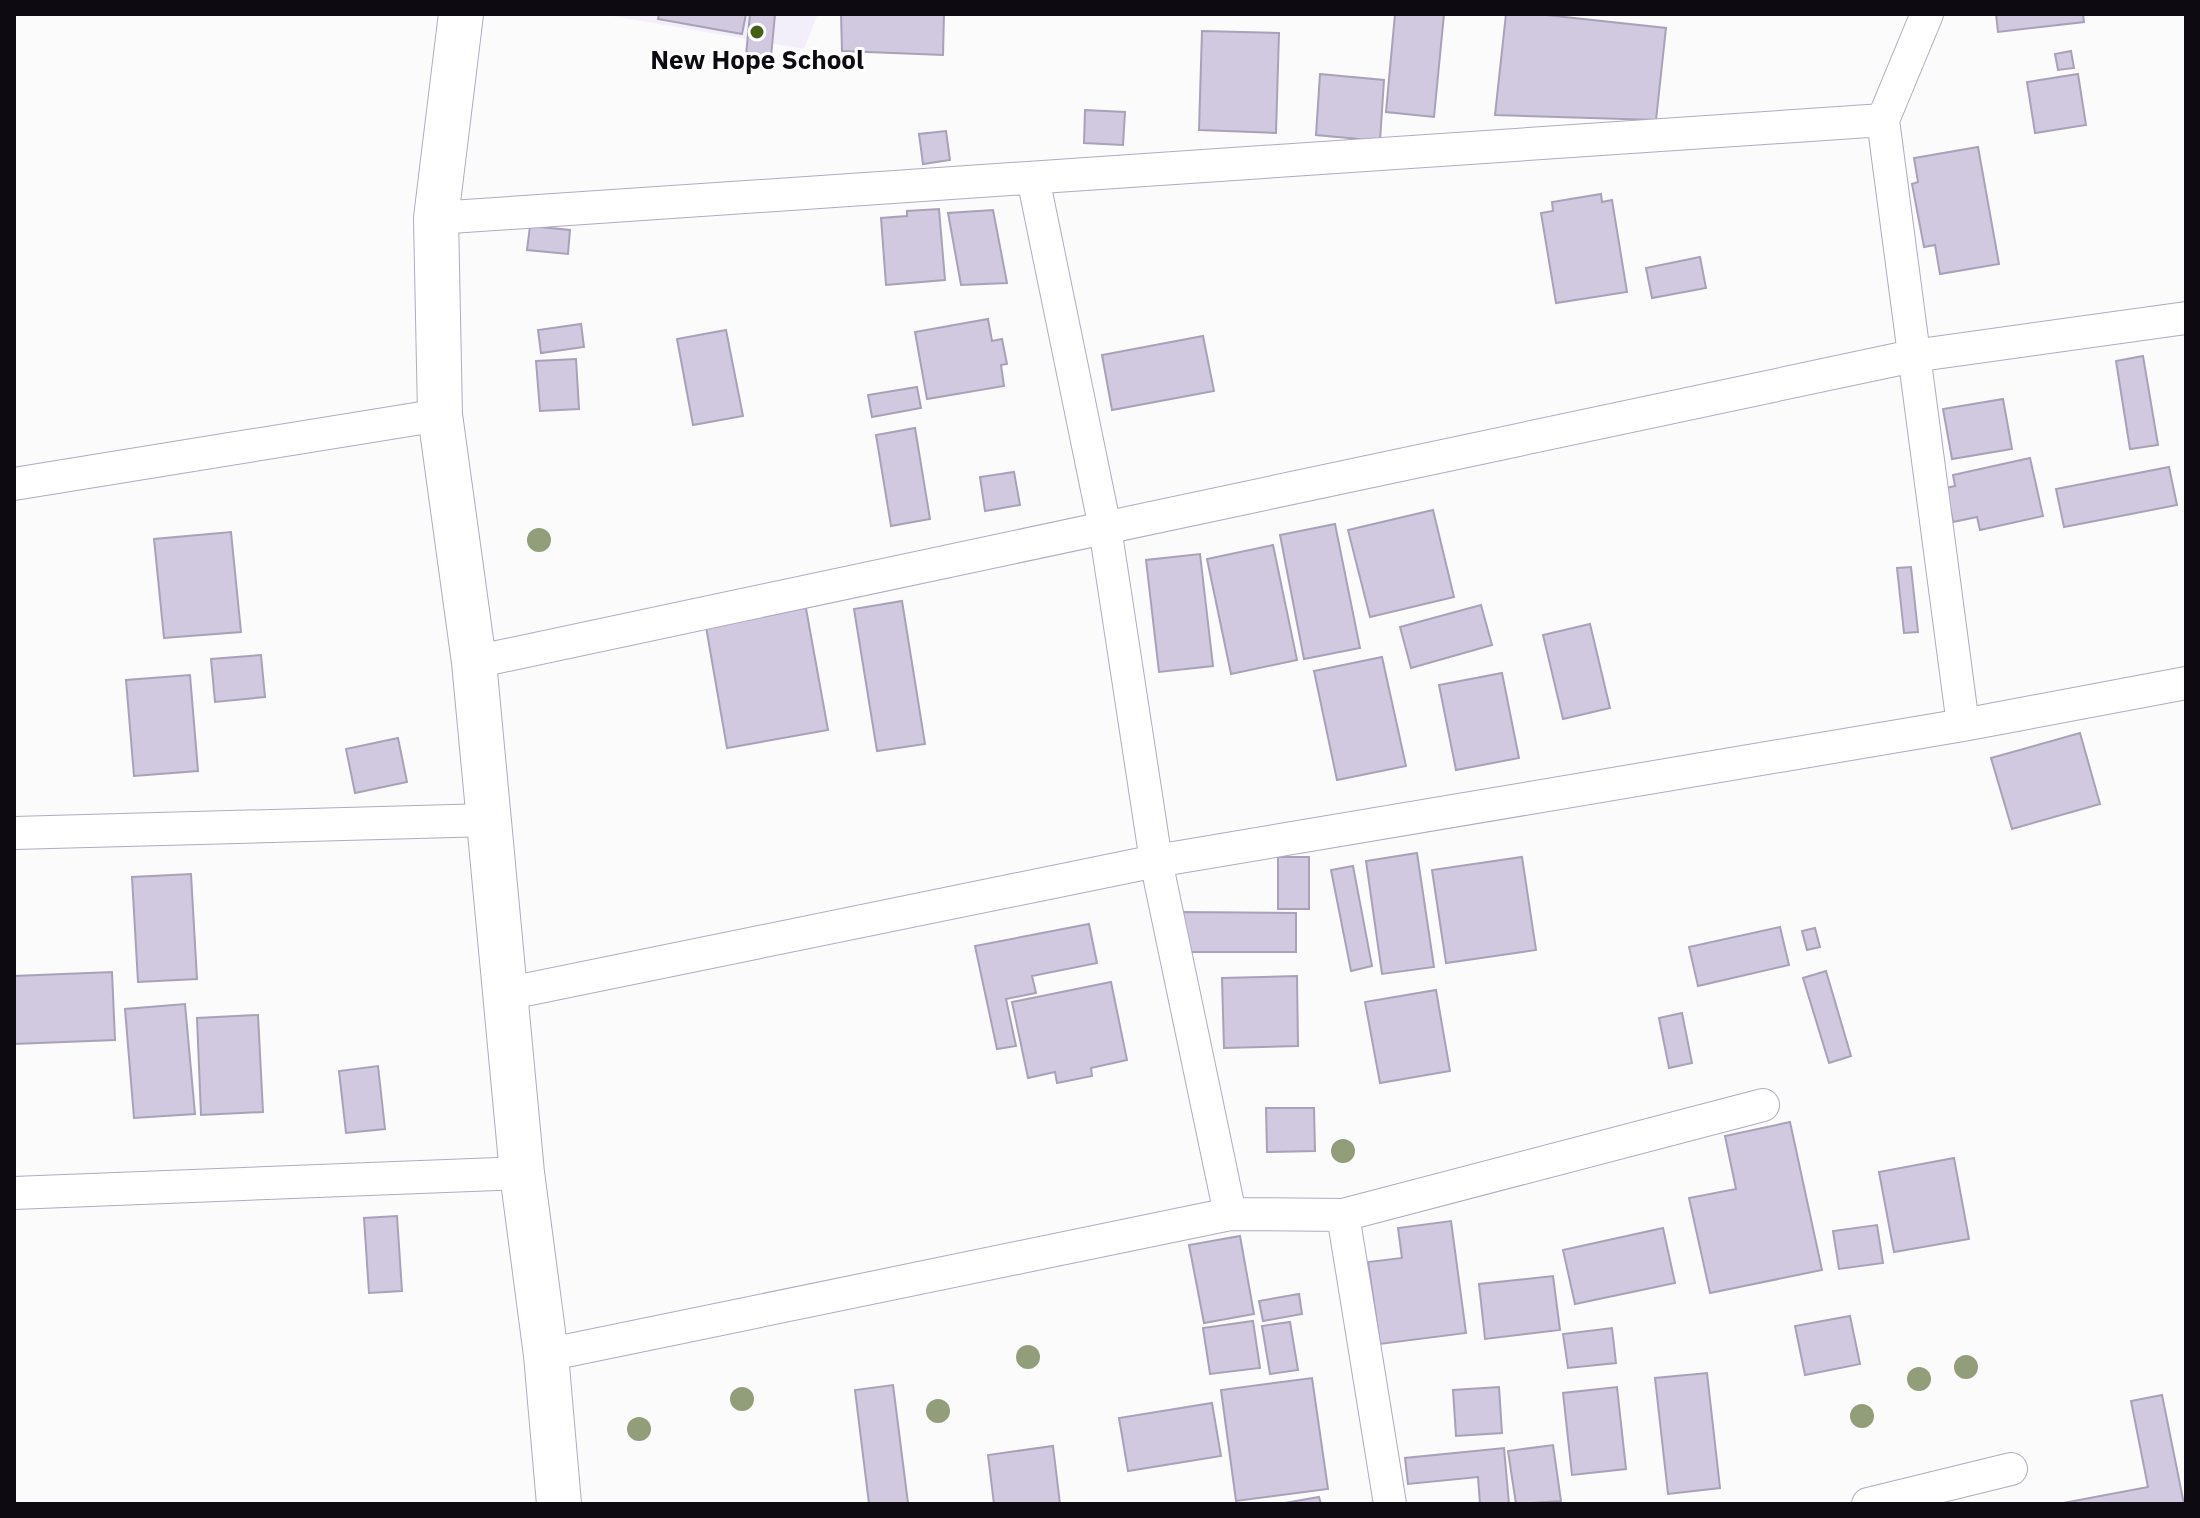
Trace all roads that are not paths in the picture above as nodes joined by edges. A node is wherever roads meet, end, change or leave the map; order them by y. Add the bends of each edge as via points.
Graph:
1 (461, 14) edge
2 (1927, 14) edge
3 (1883, 120) junction
4 (1033, 178) junction
5 (436, 218) junction
6 (2186, 318) edge
7 (1913, 356) junction
8 (440, 415) junction
9 (14, 484) edge
10 (1105, 528) junction
11 (474, 662) junction
12 (2186, 683) edge
13 (1963, 725) junction
14 (489, 820) junction
15 (14, 833) edge
16 (1156, 861) junction
17 (505, 994) junction
18 (1763, 1105) dead end
19 (522, 1173) junction
20 (14, 1193) edge
21 (1230, 1214) junction
22 (1343, 1215) junction
23 (546, 1355) junction
24 (2011, 1469) dead end
25 (559, 1504) edge
26 (1390, 1504) edge
27 (1868, 1504) edge

1 - 5 main road
2 - 3 street
3 - 4 street
3 - 7 street
4 - 5 street
4 - 10 street
5 - 8 main road
6 - 7 street
7 - 10 street
7 - 13 street
8 - 9 street
8 - 11 main road
10 - 11 street
10 - 16 street
11 - 14 main road
12 - 13 street
13 - 16 street
14 - 15 street
14 - 17 main road
16 - 17 street
16 - 21 street
17 - 19 main road
18 - 22 street
19 - 20 street
19 - 23 main road
21 - 22 street
21 - 23 street
22 - 26 street
23 - 25 main road
24 - 27 street

